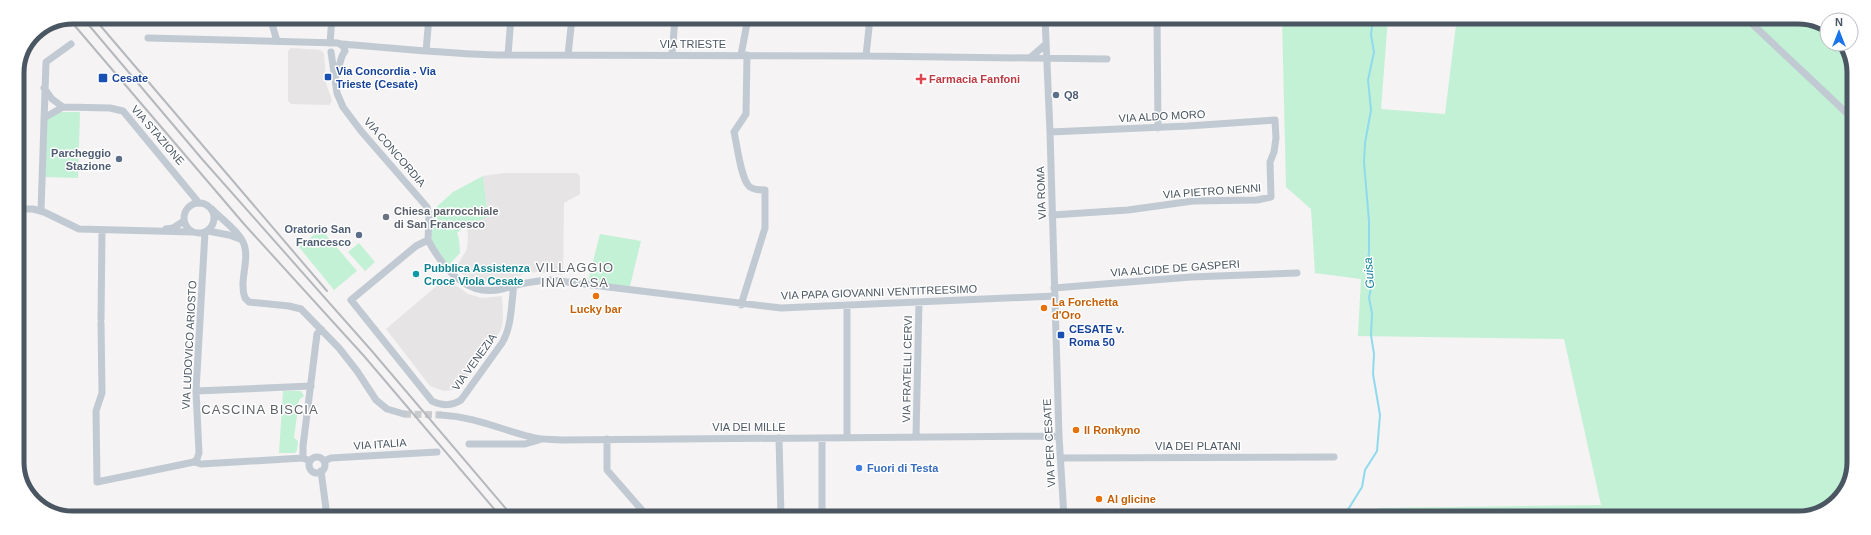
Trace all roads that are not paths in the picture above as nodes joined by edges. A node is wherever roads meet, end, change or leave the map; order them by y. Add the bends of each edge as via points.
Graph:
1 (272, 24) edge
2 (332, 24) edge
3 (428, 24) edge
4 (511, 24) edge
5 (571, 24) edge
6 (675, 24) edge
7 (747, 24) edge
8 (869, 24) edge
9 (1044, 24) edge
10 (1157, 24) edge
11 (1752, 24) edge
12 (148, 38) dead end
13 (277, 41) junction
14 (71, 44) dead end
15 (341, 44) junction
16 (1046, 44) junction
17 (356, 45) junction
18 (330, 46) junction
19 (426, 51) junction
20 (343, 54) junction
21 (508, 55) junction
22 (568, 55) junction
23 (672, 55) junction
24 (744, 55) junction
25 (866, 56) junction
26 (1030, 58) junction
27 (1046, 58) junction
28 (1107, 59) dead end
29 (335, 80) junction
30 (44, 88) junction
31 (63, 107) junction
32 (1847, 113) edge
33 (44, 118) junction
34 (1275, 120) joint
35 (1158, 128) junction
36 (1050, 132) junction
37 (199, 202) junction
38 (24, 209) edge
39 (212, 209) junction
40 (41, 211) junction
41 (1052, 215) junction
42 (184, 221) junction
43 (102, 230) junction
44 (160, 230) junction
45 (193, 232) junction
46 (206, 232) junction
47 (242, 240) junction
48 (428, 240) junction
49 (1297, 273) dead end
50 (514, 285) junction
51 (1054, 288) junction
52 (1055, 296) junction
53 (919, 302) junction
54 (741, 305) junction
55 (847, 306) junction
56 (320, 329) junction
57 (1057, 367) joint
58 (311, 386) junction
59 (196, 391) junction
60 (404, 414) tunnel mouth
61 (442, 416) tunnel mouth
62 (1060, 436) junction
63 (916, 437) junction
64 (779, 438) junction
65 (822, 438) junction
66 (847, 438) junction
67 (541, 439) junction
68 (607, 439) junction
69 (469, 444) dead end
70 (437, 452) dead end
71 (1334, 457) dead end
72 (303, 458) junction
73 (1061, 458) junction
74 (196, 461) junction
75 (310, 461) junction
76 (324, 461) junction
77 (321, 471) junction
78 (326, 511) edge
79 (643, 511) edge
80 (780, 511) edge
81 (822, 511) edge
82 (1064, 511) edge

1 - 13 street
2 - 18 street, VIA CONCORDIA
3 - 19 street
4 - 21 street
5 - 22 street
6 - 23 street
7 - 24 street
8 - 25 street
9 - 16 street, VIA ROMA
10 - 35 street
11 - 32 street
12 - 13 street
13 - 18 street via 320,43
14 - 30 street via 46,62
15 - 17 street, VIA TRIESTE
15 - 18 street, VIA TRIESTE
15 - 20 street
16 - 26 street
16 - 27 street, VIA ROMA
17 - 19 street, VIA TRIESTE
17 - 20 street
18 - 20 street via 336,55
18 - 29 street, VIA CONCORDIA
19 - 21 street, VIA TRIESTE
20 - 29 street, VIA CONCORDIA
21 - 22 street, VIA TRIESTE
22 - 23 street, VIA TRIESTE
23 - 24 street, VIA TRIESTE
24 - 25 street, VIA TRIESTE
24 - 54 street via 746,114 734,132 743,177 749,187 765,190 765,221
25 - 26 street, VIA TRIESTE
26 - 27 street, VIA TRIESTE
27 - 28 street, VIA TRIESTE
27 - 36 street, VIA ROMA
29 - 48 street, VIA CONCORDIA via 339,100 346,112 427,207
30 - 31 street via 52,99
30 - 33 street
31 - 33 street
31 - 37 street, VIA STAZIONE via 110,108 123,111
33 - 40 street
34 - 35 street, VIA ALDO MORO
34 - 41 street, VIA PIETRO NENNI via 1276,138 1270,162 1271,197 1257,200 1194,201 1128,210
35 - 36 street, VIA ALDO MORO
36 - 41 street, VIA ROMA
37 - 39 street
37 - 42 street via 187,208
38 - 40 street
39 - 46 street via 214,223
39 - 47 street
40 - 43 street via 79,229
41 - 51 street, VIA ROMA
42 - 44 street via 173,228
42 - 45 street
43 - 44 street
43 - 74 street via 102,393 96,411 97,482
44 - 45 street
45 - 46 street
46 - 47 street via 229,235
46 - 59 street, VIA LUDOVICO ARIOSTO
47 - 56 street via 245,249 245,298 249,302 301,309
48 - 50 street via 449,271 470,288 488,291
48 - 50 street, VIA VENEZIA via 416,246 351,300 432,401 450,404 460,400 502,343 506,336
49 - 51 street, VIA ALCIDE DE GASPERI via 1192,277
50 - 54 street, VIA PAPA GIOVANNI VENTITREESIMO via 531,281 558,281
51 - 52 street, VIA ROMA
52 - 53 street, VIA PAPA GIOVANNI VENTITREESIMO
52 - 57 street, VIA ROMA
53 - 55 street, VIA PAPA GIOVANNI VENTITREESIMO
53 - 63 street, VIA FRATELLI CERVI
54 - 55 street, VIA PAPA GIOVANNI VENTITREESIMO via 781,308
55 - 66 street
56 - 58 street via 317,334
56 - 60 street via 348,359 376,400 387,409
57 - 62 street, VIA PER CESATE
58 - 59 street
58 - 72 street
59 - 74 street, VIA LUDOVICO ARIOSTO via 199,454
61 - 67 street, VIA DEI MILLE via 480,420
62 - 63 street, VIA DEI MILLE
62 - 73 street, VIA PER CESATE
63 - 66 street, VIA DEI MILLE
64 - 65 street, VIA DEI MILLE
64 - 68 street, VIA DEI MILLE
64 - 80 street
65 - 66 street, VIA DEI MILLE
65 - 81 street
67 - 68 street, VIA DEI MILLE
67 - 69 street via 525,444
68 - 79 street via 607,470
70 - 76 street, VIA ITALIA via 331,458
71 - 73 street, VIA DEI PLATANI
72 - 74 street via 201,464
72 - 75 street
73 - 82 street, VIA PER CESATE
75 - 76 street via 316,457
75 - 77 street via 311,470
76 - 77 street via 325,466
77 - 78 street

